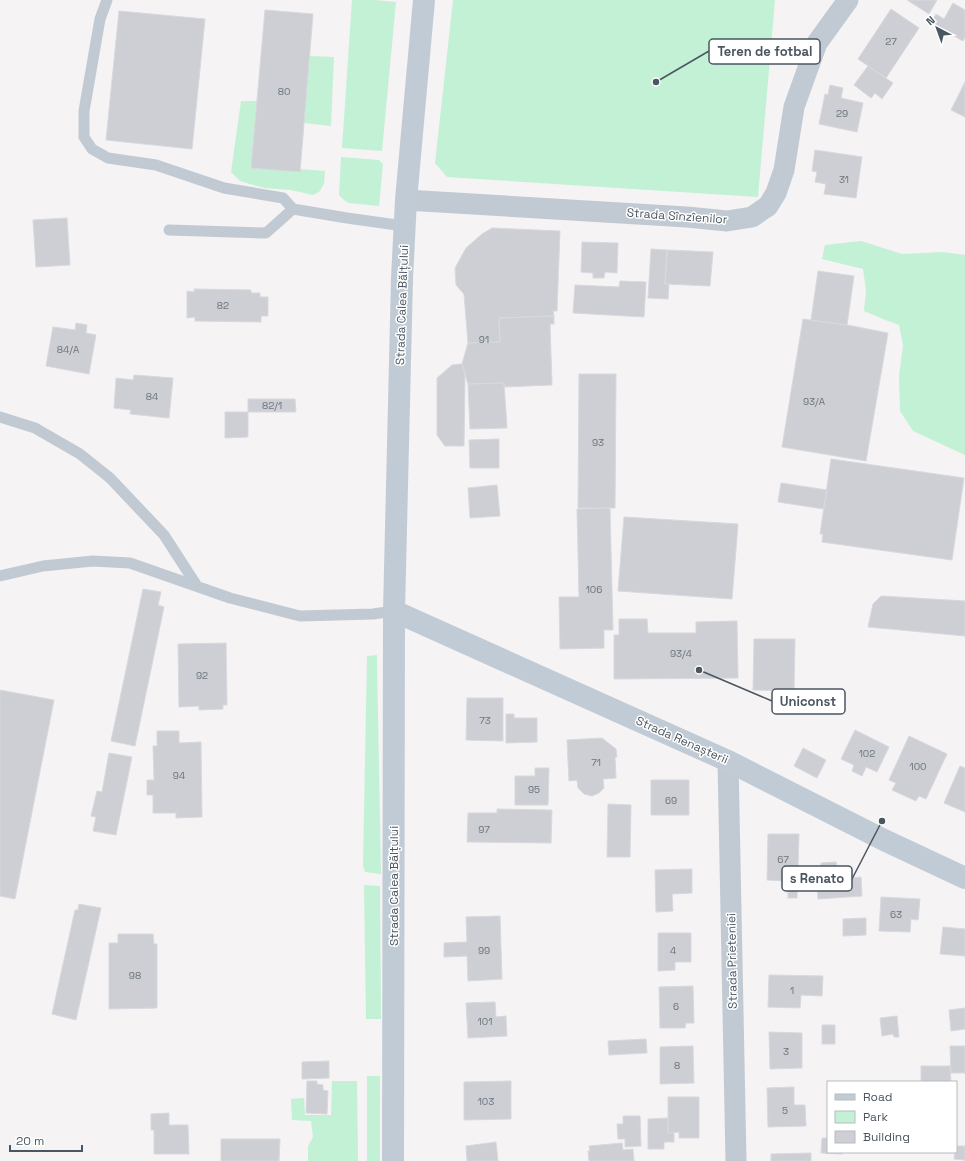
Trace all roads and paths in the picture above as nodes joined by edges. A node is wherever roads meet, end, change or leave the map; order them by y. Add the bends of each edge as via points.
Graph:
1 (107, 0) edge
2 (424, 0) edge
3 (848, 0) edge
4 (406, 200) junction
5 (292, 209) junction
6 (404, 226) junction
7 (169, 230) dead end
8 (0, 417) edge
9 (0, 576) edge
10 (197, 586) junction
11 (394, 611) junction
12 (728, 761) junction
13 (965, 878) edge
14 (393, 1161) edge
15 (736, 1161) edge

1 - 5 lane via 100,19 84,111 84,138 92,149 108,158 156,165 224,188 284,198
2 - 4 main road, Strada Calea Bălțului
3 - 4 street, Strada Sînzîenilor via 817,43 794,107 784,170 776,193 768,206 752,217 727,221
4 - 6 main road, Strada Calea Bălțului
5 - 6 lane
5 - 7 lane via 266,233
6 - 11 main road, Strada Calea Bălțului
8 - 10 lane via 35,428 80,454 110,478 164,535
9 - 10 lane via 43,566 93,561 130,563
10 - 11 lane via 230,598 300,616
11 - 12 main road, Strada Renașterii
11 - 14 main road, Strada Calea Bălțului
12 - 13 main road, Strada Renașterii
12 - 15 street, Strada Prieteniei

